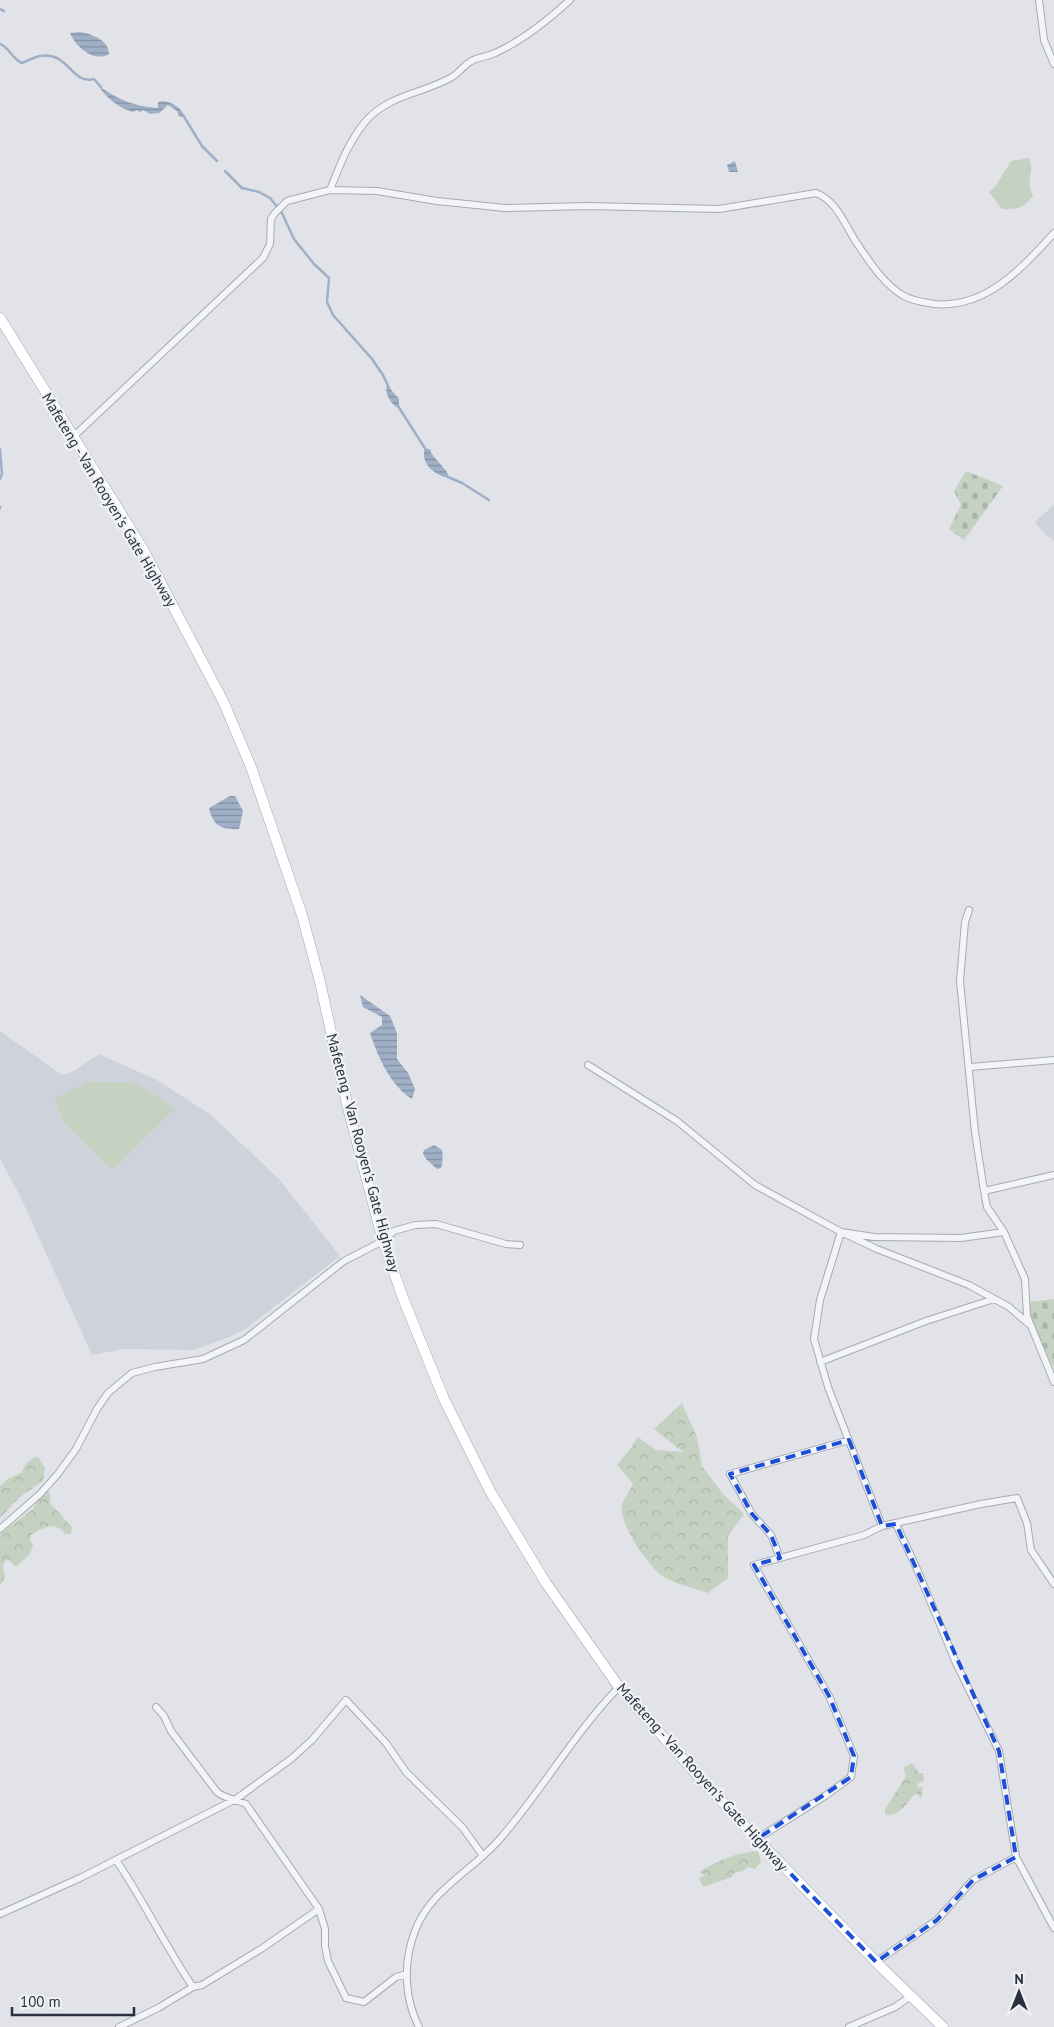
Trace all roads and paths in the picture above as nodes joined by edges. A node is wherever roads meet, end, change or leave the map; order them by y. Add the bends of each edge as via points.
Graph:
1 (570, 0) edge
2 (1039, 0) edge
3 (1054, 64) edge
4 (330, 190) junction
5 (1054, 233) edge
6 (0, 318) edge
7 (74, 436) junction
8 (968, 910) dead end
9 (1054, 1060) edge
10 (588, 1065) dead end
11 (970, 1066) junction
12 (1054, 1174) edge
13 (984, 1191) junction
14 (841, 1232) junction
15 (1004, 1232) junction
16 (383, 1241) junction
17 (520, 1245) dead end
18 (994, 1299) junction
19 (1030, 1325) junction
20 (820, 1362) junction
21 (1054, 1382) edge
22 (848, 1440) junction
23 (896, 1524) junction
24 (882, 1526) junction
25 (0, 1529) edge
26 (780, 1558) junction
27 (1054, 1584) edge
28 (619, 1687) junction
29 (156, 1707) dead end
30 (236, 1799) junction
31 (757, 1839) junction
32 (483, 1856) junction
33 (1016, 1857) junction
34 (116, 1860) junction
35 (320, 1909) junction
36 (0, 1914) edge
37 (1054, 1928) edge
38 (876, 1962) junction
39 (407, 1974) junction
40 (193, 1987) junction
41 (911, 1996) junction
42 (119, 2027) edge
43 (419, 2027) edge
44 (849, 2027) edge
45 (943, 2027) edge

1 - 4 street via 517,42 494,54 470,61 453,76 400,96 380,108 346,148
2 - 3 street via 1044,40
4 - 5 street via 376,191 505,208 719,209 816,193 834,207 870,263 894,289 913,300 937,304 968,300 995,289
4 - 7 street via 287,201 271,219 270,244 263,258
6 - 7 main road, Mafeteng - Van Rooyen's Gate Highway
7 - 16 main road, Mafeteng - Van Rooyen's Gate Highway via 144,551 185,628 224,703 250,767 310,942
8 - 11 street via 960,981
9 - 11 street
10 - 14 street via 677,1121 755,1184
11 - 13 street
12 - 13 street
13 - 15 street via 987,1206
14 - 15 street via 874,1237 962,1238
14 - 18 street via 969,1284
14 - 20 street via 820,1300 814,1339
15 - 19 street via 1025,1279
16 - 17 street via 394,1231 415,1224 436,1224
16 - 25 street via 344,1261 244,1340 204,1359 155,1366 119,1382 97,1409 76,1449 57,1475
16 - 28 main road, Mafeteng - Van Rooyen's Gate Highway via 444,1399 485,1483 546,1583
18 - 19 street
18 - 20 street
19 - 21 street
20 - 22 street
22 - 24 street
22 - 26 street via 730,1474 752,1514 770,1535
23 - 24 street
23 - 27 street via 1017,1498 1027,1523 1031,1550
23 - 33 street via 956,1663 999,1751
24 - 26 street via 864,1535
26 - 31 street via 754,1565 829,1696 854,1756 851,1777
28 - 31 main road, Mafeteng - Van Rooyen's Gate Highway
28 - 32 street via 592,1716 519,1816
29 - 30 street via 217,1792 225,1798
30 - 32 street via 291,1759 346,1700 386,1743 406,1772 463,1828
30 - 34 street
30 - 35 street via 246,1804
31 - 38 main road, Mafeteng - Van Rooyen's Gate Highway
32 - 39 street via 436,1896 422,1915 408,1958
33 - 37 street
33 - 38 street via 973,1880 937,1920
34 - 36 street
34 - 40 street
35 - 39 street via 328,1961 346,1998 364,2002 396,1977
35 - 40 street via 227,1970
38 - 41 main road, Mafeteng - Van Rooyen's Gate Highway
39 - 43 street via 412,2013
40 - 42 street
41 - 44 street via 895,2007
41 - 45 main road, Mafeteng - Van Rooyen's Gate Highway

